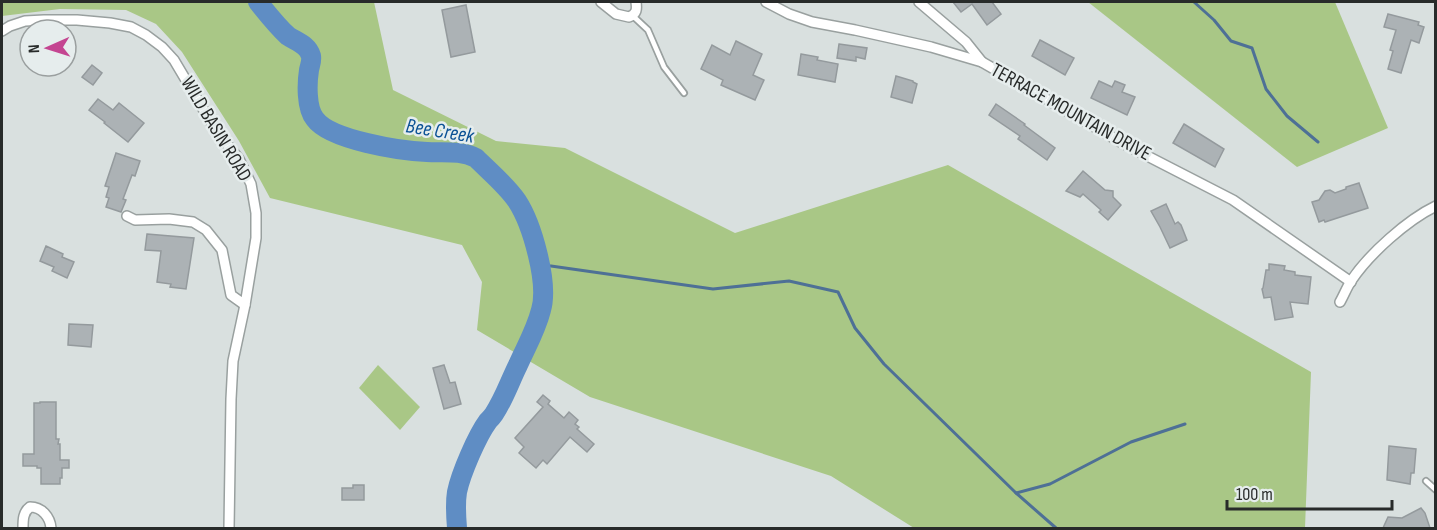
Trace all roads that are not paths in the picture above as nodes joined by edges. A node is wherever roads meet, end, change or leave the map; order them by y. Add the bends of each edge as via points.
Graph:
1 (601, 2) edge
2 (636, 2) edge
3 (766, 2) edge
4 (920, 2) edge
5 (633, 16) junction
6 (2, 31) edge
7 (982, 62) junction
8 (684, 93) dead end
9 (1436, 206) edge
10 (127, 216) dead end
11 (1350, 282) junction
12 (1340, 302) dead end
13 (245, 305) junction
14 (1426, 481) dead end
15 (1436, 490) edge
16 (23, 528) edge
17 (51, 528) edge
18 (229, 528) edge

1 - 5 street via 616,14
2 - 5 street
3 - 7 street, TERRACE MOUNTAIN DRIVE via 812,22 921,44
4 - 7 street via 966,42
5 - 8 lane via 648,30 664,67
6 - 13 street, WILD BASIN ROAD via 26,21 110,23 146,35 174,60 251,184 256,238
7 - 11 street, TERRACE MOUNTAIN DRIVE via 1124,144 1233,200
9 - 11 street via 1398,232
10 - 13 street via 135,220 193,222 206,230 222,250 231,295
11 - 12 street
13 - 18 street, WILD BASIN ROAD via 233,361
14 - 15 lane
16 - 17 street via 26,510 37,507 46,515

